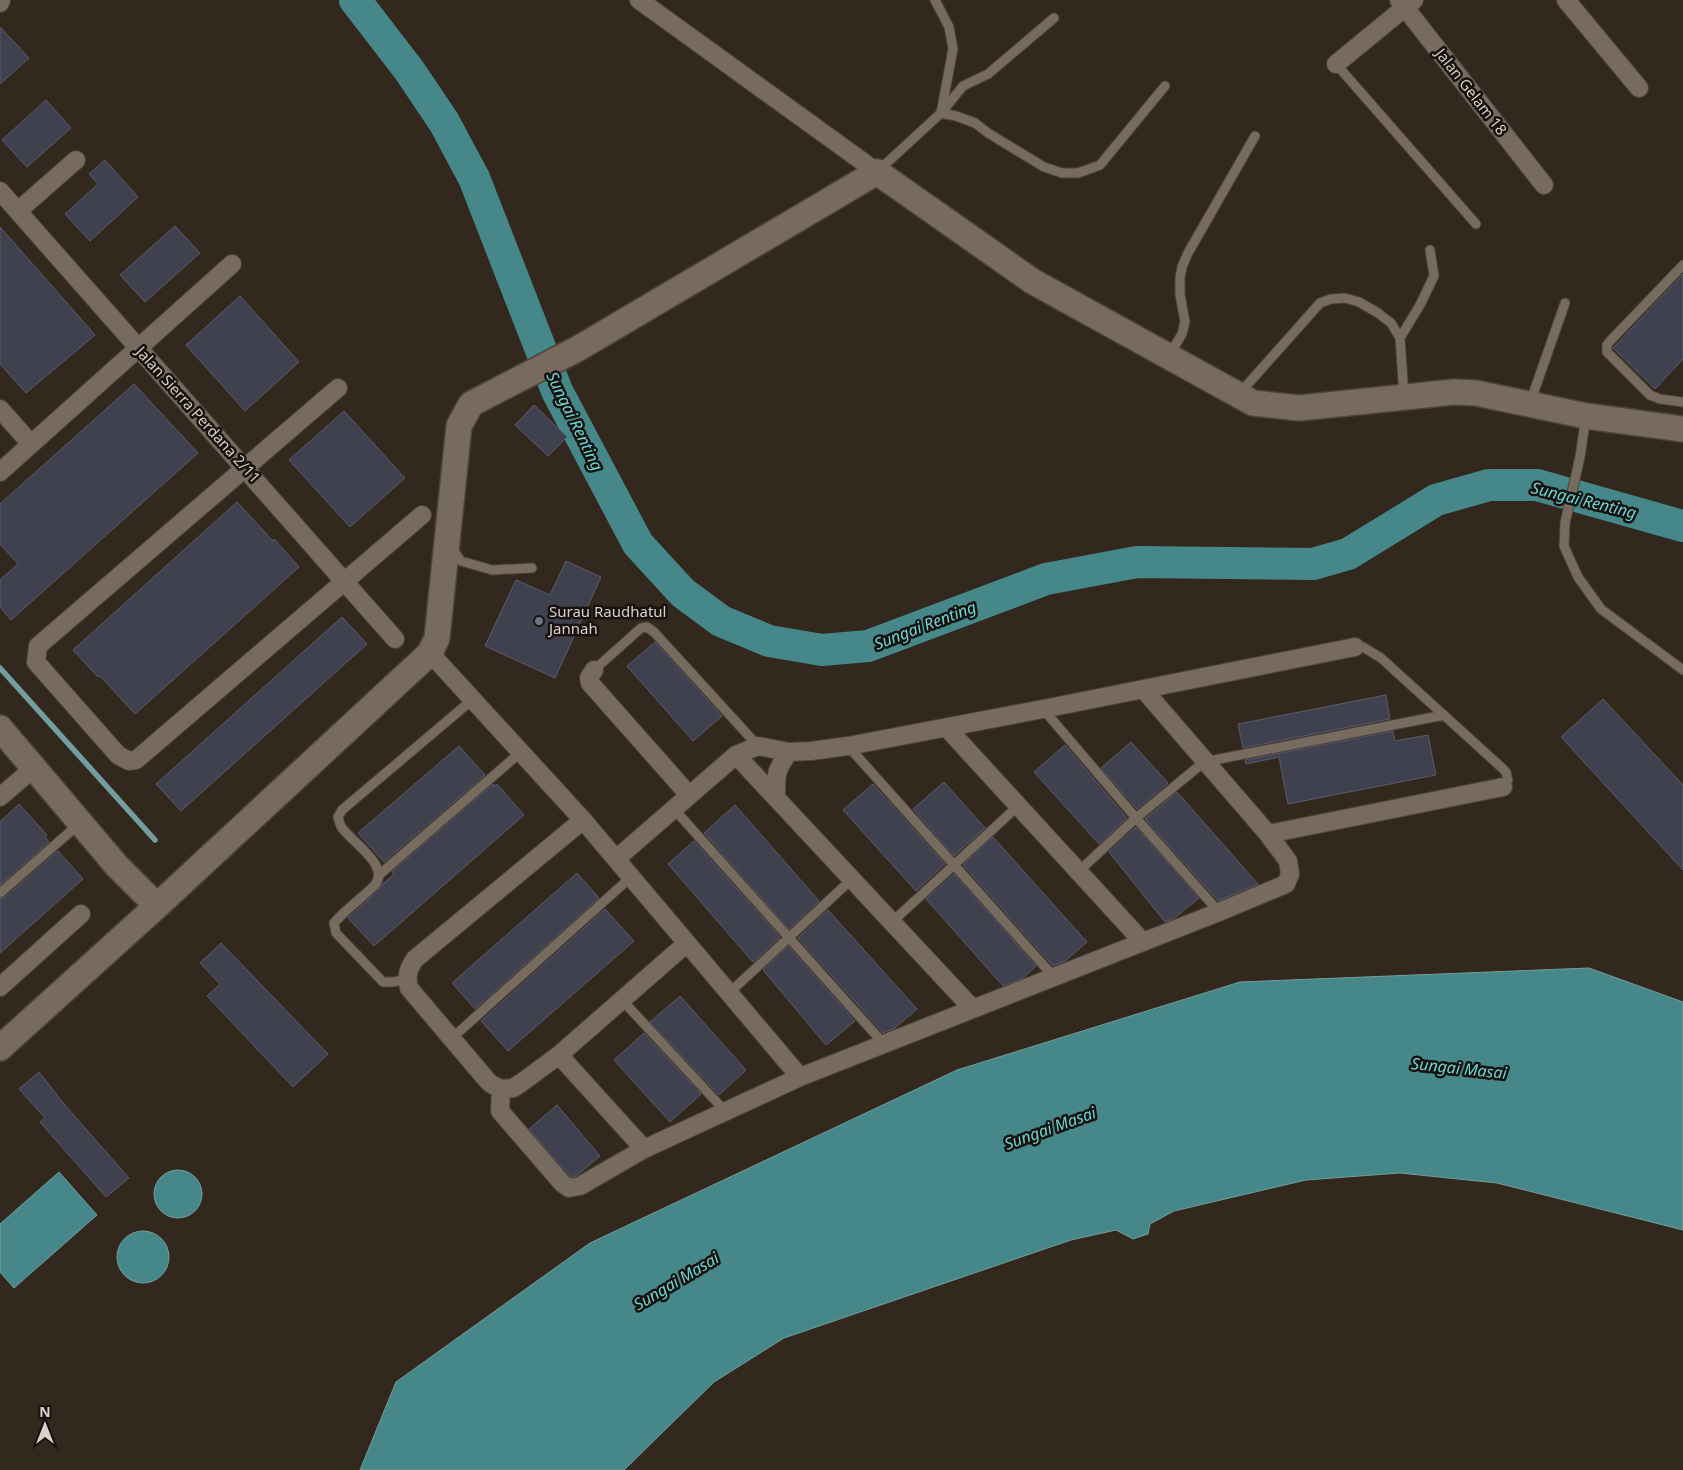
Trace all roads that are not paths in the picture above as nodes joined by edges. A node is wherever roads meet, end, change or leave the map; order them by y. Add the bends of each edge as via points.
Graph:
1 (639, 0) edge
2 (935, 0) edge
3 (1566, 0) edge
4 (1406, 2) edge
5 (1054, 18) dead end
6 (1336, 64) joint
7 (1165, 86) dead end
8 (1639, 88) dead end
9 (941, 113) junction
10 (1255, 136) dead end
11 (76, 160) dead end
12 (877, 172) junction
13 (1544, 185) dead end
14 (0, 191) edge
15 (18, 211) junction
16 (1476, 224) dead end
17 (1430, 250) dead end
18 (232, 264) dead end
19 (1683, 265) edge
20 (1565, 303) dead end
21 (1400, 338) junction
22 (138, 348) junction
23 (1169, 357) junction
24 (338, 388) dead end
25 (1238, 395) junction
26 (1404, 397) junction
27 (1683, 402) edge
28 (1530, 404) junction
29 (0, 409) edge
30 (1586, 416) junction
31 (1683, 428) edge
32 (31, 444) junction
33 (245, 468) junction
34 (0, 472) edge
35 (422, 515) dead end
36 (447, 541) junction
37 (532, 568) dead end
38 (345, 581) junction
39 (395, 639) dead end
40 (1355, 648) joint
41 (430, 653) junction
42 (594, 670) joint
43 (1683, 670) edge
44 (1144, 690) junction
45 (472, 700) junction
46 (1043, 709) junction
47 (1444, 715) junction
48 (0, 728) edge
49 (947, 728) junction
50 (758, 746) junction
51 (848, 746) junction
52 (521, 752) junction
53 (789, 752) junction
54 (736, 755) junction
55 (1204, 762) junction
56 (35, 767) junction
57 (1503, 787) joint
58 (689, 795) junction
59 (0, 797) edge
60 (776, 798) junction
61 (1018, 806) junction
62 (674, 809) junction
63 (1136, 818) junction
64 (583, 820) junction
65 (81, 822) junction
66 (1268, 834) junction
67 (616, 859) junction
68 (954, 865) junction
69 (1078, 872) junction
70 (380, 875) junction
71 (631, 877) junction
72 (852, 880) junction
73 (0, 894) edge
74 (157, 906) junction
75 (1219, 912) junction
76 (81, 914) dead end
77 (892, 922) junction
78 (789, 937) junction
79 (1143, 942) junction
80 (687, 943) junction
81 (1054, 977) junction
82 (406, 979) junction
83 (0, 987) edge
84 (729, 993) junction
85 (622, 1000) junction
86 (973, 1009) junction
87 (451, 1038) junction
88 (884, 1044) junction
89 (0, 1048) edge
90 (560, 1055) junction
91 (800, 1077) junction
92 (501, 1089) junction
93 (725, 1112) junction
94 (644, 1149) junction

1 - 12 street
2 - 9 lane via 949,27 953,49
3 - 8 street
4 - 6 street
4 - 13 street, Jalan Gelam 18
5 - 9 lane via 988,74 963,86
6 - 16 lane
7 - 9 lane via 1100,164 1078,173 1044,167 975,123
9 - 12 lane
10 - 23 lane via 1182,267 1180,294 1184,322 1182,334
11 - 15 street
12 - 23 street via 1032,282
12 - 36 street via 579,348 471,404 459,426
14 - 15 street, Jalan Sierra Perdana 2/11
15 - 22 street, Jalan Sierra Perdana 2/11
17 - 21 lane via 1434,276
18 - 22 street
19 - 27 lane via 1611,340 1607,352 1650,395
20 - 28 lane
21 - 25 lane via 1391,323 1378,313 1352,300 1331,298 1320,303
21 - 26 lane
22 - 32 street
22 - 33 street, Jalan Sierra Perdana 2/11
23 - 25 street
24 - 33 street
25 - 26 street via 1253,403 1299,408
26 - 28 street via 1476,393
28 - 30 street
29 - 32 street
30 - 31 street
30 - 43 lane via 1565,523 1564,546 1578,577 1601,609
32 - 34 street
33 - 38 street, Jalan Sierra Perdana 2/11
33 - 38 street via 38,646 36,662 118,755 129,761 136,760
35 - 38 street
36 - 37 lane via 462,561 492,570
36 - 41 street via 436,638
38 - 39 street, Jalan Sierra Perdana 2/11
40 - 44 street
40 - 47 lane via 1363,646 1376,654
41 - 45 street
41 - 74 street
42 - 50 lane via 641,628 647,627
42 - 58 street via 589,678 590,684
44 - 46 street
44 - 55 street
45 - 52 street
45 - 70 lane via 342,810 338,818 341,827 376,864
46 - 49 street
46 - 63 lane
47 - 55 lane
47 - 57 lane via 1506,772 1508,780
48 - 56 street
49 - 51 street
49 - 61 street
50 - 53 street
50 - 54 street
51 - 53 street
51 - 68 lane
52 - 64 street
52 - 70 lane
53 - 60 street via 776,774
54 - 58 street
54 - 60 street
55 - 63 lane
55 - 66 street
56 - 59 street
56 - 65 street
57 - 66 street
58 - 62 street
60 - 72 street
61 - 68 lane
61 - 69 street
62 - 67 street
62 - 78 lane
63 - 69 lane
63 - 75 lane
64 - 67 street
64 - 82 street via 415,959
65 - 73 lane
65 - 74 street via 117,866
66 - 75 street via 1288,861 1290,874 1286,884
67 - 71 street
68 - 77 lane
68 - 81 lane
69 - 79 street
70 - 82 lane via 375,885 334,923 336,933 383,982
71 - 80 street
71 - 87 lane
72 - 77 street
72 - 78 lane
74 - 89 street
75 - 79 street
76 - 83 street
77 - 86 street
78 - 84 lane
78 - 88 lane
79 - 81 street
80 - 84 street
80 - 85 street
81 - 86 street
82 - 87 street via 409,988
84 - 91 street
85 - 90 street
85 - 93 lane
86 - 88 street
87 - 92 street via 486,1079
88 - 91 street
90 - 92 street via 513,1088
90 - 94 street
91 - 93 street
92 - 94 street via 500,1111 562,1184 569,1188 580,1186
93 - 94 street

